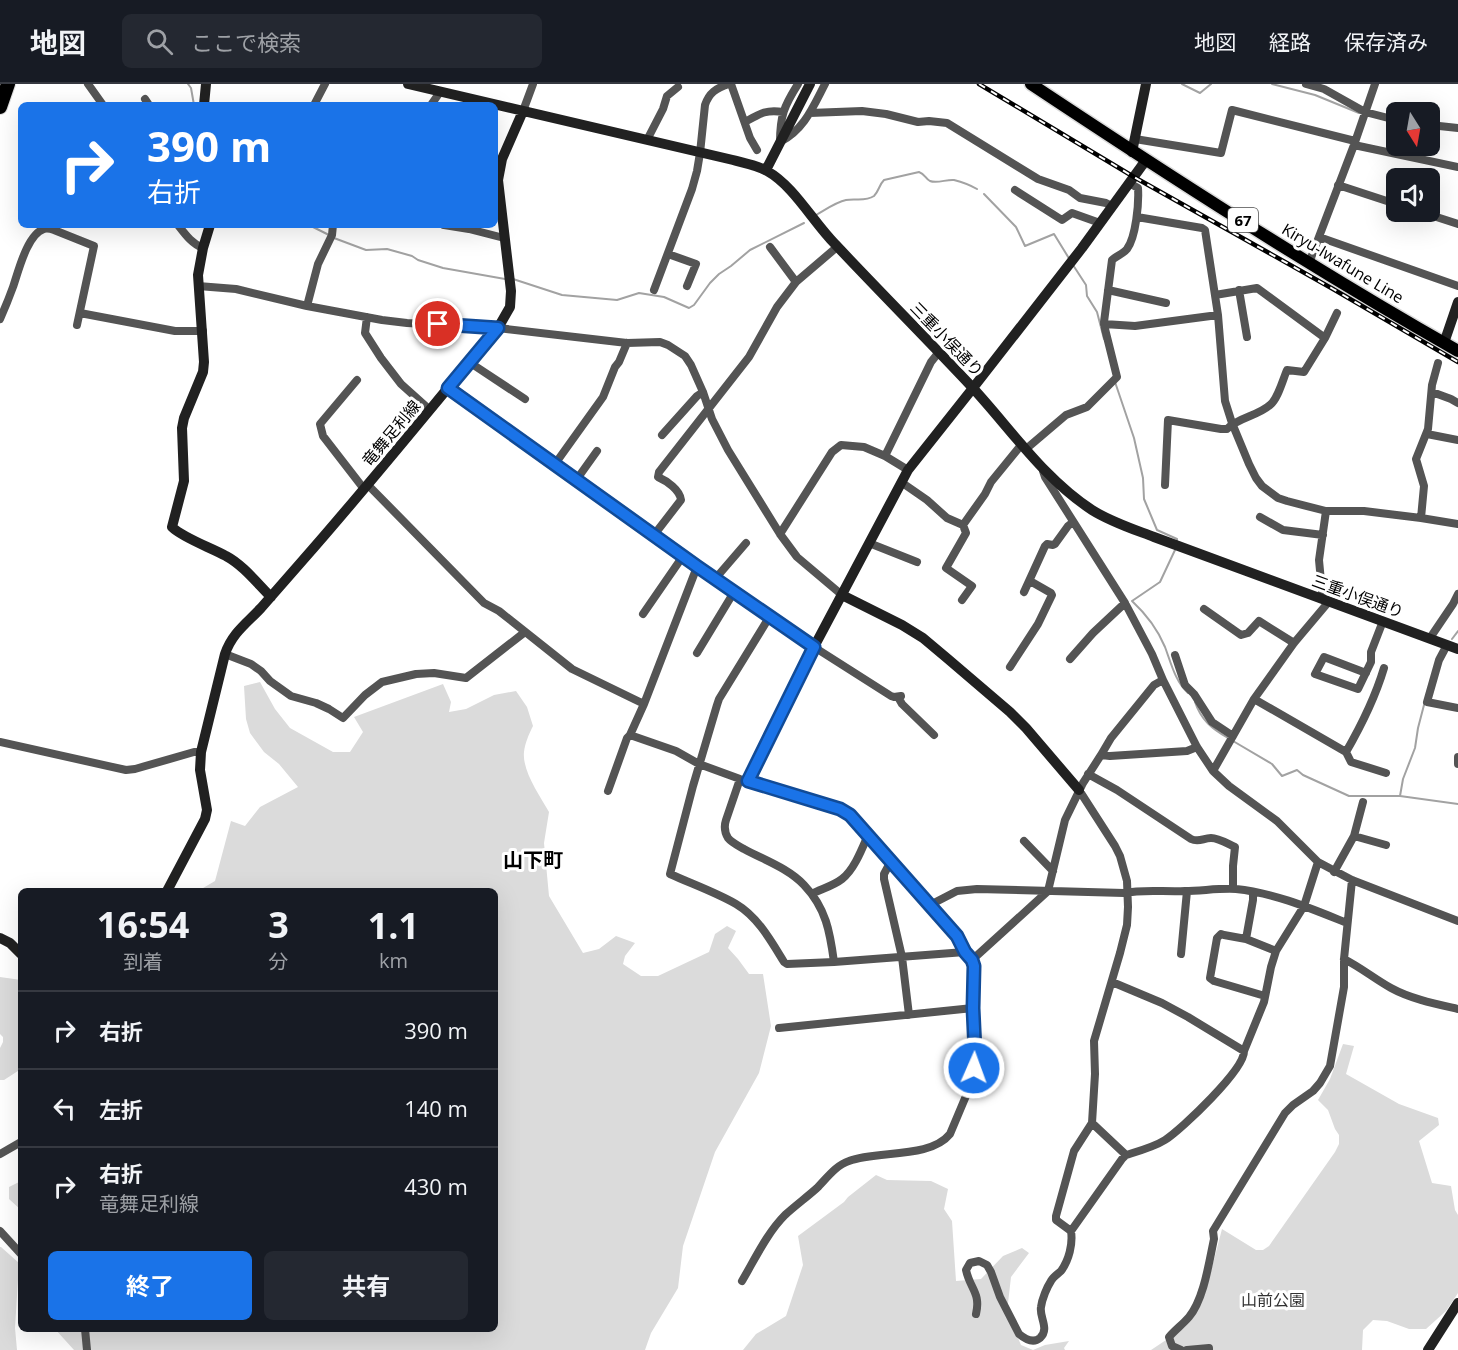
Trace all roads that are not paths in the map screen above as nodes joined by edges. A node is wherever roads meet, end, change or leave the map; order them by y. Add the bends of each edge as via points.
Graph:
1 (8, 84) edge
2 (88, 84) edge
3 (206, 84) edge
4 (325, 84) edge
5 (408, 84) edge
6 (533, 84) edge
7 (730, 84) edge
8 (798, 84) edge
9 (810, 84) edge
10 (825, 84) edge
11 (1031, 84) edge
12 (1146, 84) edge
13 (1306, 84) edge
14 (1375, 84) edge
15 (678, 87) dead end
16 (440, 92) junction
17 (101, 102) edge
18 (204, 102) edge
19 (316, 102) edge
20 (432, 102) edge
21 (484, 102) edge
22 (498, 105) edge
23 (0, 107) edge
24 (523, 111) junction
25 (783, 112) junction
26 (1365, 112) junction
27 (810, 113) junction
28 (1386, 117) edge
29 (745, 122) junction
30 (1440, 126) edge
31 (1458, 128) edge
32 (646, 140) junction
33 (780, 142) junction
34 (1355, 143) junction
35 (1134, 145) junction
36 (757, 150) dead end
37 (700, 153) junction
38 (499, 157) edge
39 (1146, 160) junction
40 (1458, 167) edge
41 (766, 170) junction
42 (1129, 183) junction
43 (1338, 185) junction
44 (1015, 190) dead end
45 (1386, 201) edge
46 (1112, 206) junction
47 (1137, 217) junction
48 (1440, 218) edge
49 (1100, 223) junction
50 (1458, 224) edge
51 (180, 228) edge
52 (209, 228) edge
53 (333, 228) edge
54 (463, 228) edge
55 (1319, 237) junction
56 (504, 238) junction
57 (837, 247) junction
58 (203, 248) junction
59 (770, 248) dead end
60 (668, 254) junction
61 (1309, 263) junction
62 (796, 282) junction
63 (198, 286) junction
64 (687, 286) dead end
65 (1458, 286) edge
66 (654, 290) dead end
67 (1108, 290) junction
68 (1239, 290) junction
69 (1215, 295) junction
70 (1458, 302) edge
71 (1166, 303) dead end
72 (307, 306) junction
73 (1337, 312) dead end
74 (80, 313) junction
75 (1218, 315) junction
76 (367, 317) junction
77 (0, 319) edge
78 (1104, 324) junction
79 (77, 325) dead end
80 (498, 328) junction
81 (203, 331) junction
82 (1247, 337) dead end
83 (1325, 338) junction
84 (627, 343) junction
85 (1444, 343) junction
86 (1458, 351) edge
87 (939, 352) junction
88 (470, 362) junction
89 (1438, 363) dead end
90 (357, 380) dead end
91 (448, 388) junction
92 (973, 388) junction
93 (703, 392) junction
94 (1432, 392) junction
95 (525, 399) dead end
96 (1458, 403) edge
97 (709, 409) junction
98 (430, 410) junction
99 (1232, 423) junction
100 (1427, 434) junction
101 (662, 435) dead end
102 (1458, 440) edge
103 (1024, 447) junction
104 (597, 451) dead end
105 (885, 456) junction
106 (555, 464) junction
107 (1043, 469) junction
108 (908, 470) junction
109 (577, 479) junction
110 (901, 482) junction
111 (1165, 485) dead end
112 (366, 487) junction
113 (1326, 511) junction
114 (1260, 517) dead end
115 (1421, 518) junction
116 (1073, 522) junction
117 (1458, 524) edge
118 (963, 525) junction
119 (780, 534) junction
120 (654, 535) junction
121 (1323, 535) junction
122 (746, 543) dead end
123 (869, 543) junction
124 (683, 556) junction
125 (917, 562) dead end
126 (698, 567) junction
127 (715, 579) junction
128 (1030, 580) junction
129 (734, 592) junction
130 (1024, 592) dead end
131 (1458, 594) edge
132 (842, 595) junction
133 (271, 597) junction
134 (1324, 599) junction
135 (962, 600) dead end
136 (1125, 603) junction
137 (1204, 609) dead end
138 (643, 615) dead end
139 (770, 616) junction
140 (1383, 621) junction
141 (525, 632) junction
142 (1430, 638) junction
143 (1294, 643) junction
144 (814, 647) junction
145 (1453, 647) edge
146 (697, 653) dead end
147 (225, 654) junction
148 (1175, 655) dead end
149 (1070, 659) dead end
150 (1010, 667) dead end
151 (1384, 668) dead end
152 (1365, 673) junction
153 (1163, 680) junction
154 (1254, 699) junction
155 (644, 704) junction
156 (1458, 708) edge
157 (630, 735) junction
158 (934, 735) dead end
159 (1233, 736) junction
160 (0, 742) edge
161 (1197, 747) junction
162 (201, 752) junction
163 (1346, 752) junction
164 (1101, 755) junction
165 (1458, 757) edge
166 (699, 764) junction
167 (1458, 764) edge
168 (1213, 771) junction
169 (1386, 773) dead end
170 (1088, 774) junction
171 (744, 780) junction
172 (608, 790) dead end
173 (1079, 790) junction
174 (1363, 802) dead end
175 (868, 835) junction
176 (1354, 836) junction
177 (1024, 841) dead end
178 (1386, 845) dead end
179 (891, 861) junction
180 (1318, 862) junction
181 (1053, 872) junction
182 (1334, 872) junction
183 (1352, 880) junction
184 (169, 888) edge
185 (1233, 889) junction
186 (1048, 891) junction
187 (1188, 891) junction
188 (1128, 892) junction
189 (1253, 892) junction
190 (812, 894) junction
191 (930, 905) junction
192 (1304, 906) junction
193 (1458, 921) edge
194 (1347, 923) junction
195 (0, 938) edge
196 (1246, 939) junction
197 (18, 951) edge
198 (1276, 951) junction
199 (965, 952) junction
200 (1181, 954) dead end
201 (902, 957) junction
202 (1344, 959) junction
203 (972, 960) junction
204 (834, 962) junction
205 (1112, 982) junction
206 (1265, 996) junction
207 (973, 1008) junction
208 (1458, 1009) edge
209 (909, 1015) junction
210 (779, 1028) dead end
211 (1244, 1050) junction
212 (1092, 1123) junction
213 (18, 1144) edge
214 (0, 1154) edge
215 (1126, 1155) junction
216 (1071, 1231) junction
217 (0, 1232) edge
218 (18, 1251) edge
219 (742, 1281) dead end
220 (1458, 1303) edge
221 (976, 1314) dead end
222 (86, 1332) edge
223 (87, 1350) edge
224 (1181, 1350) edge
225 (1187, 1350) edge
226 (1209, 1350) edge
227 (1428, 1350) edge

1 - 23 highway
2 - 17 street
3 - 18 street
4 - 19 street
5 - 16 street, 三重小俣通り
6 - 24 street
7 - 29 street
7 - 37 street via 707,98
8 - 25 street
9 - 33 street
10 - 27 street
11 - 35 main road, Kiryu-Iwafune Line / 67
12 - 35 street
13 - 26 street via 1324,89
14 - 26 street
15 - 32 street via 668,96
16 - 20 street
16 - 21 street, 三重小俣通り
22 - 24 street, 三重小俣通り
24 - 32 street, 三重小俣通り
24 - 38 street, 竜舞足利線
25 - 29 street via 764,112
25 - 33 street
26 - 28 street
26 - 34 street
27 - 33 street via 798,131
27 - 46 street via 875,112 918,122 947,123 1038,179 1080,198
29 - 36 street
30 - 31 street
32 - 37 street, 三重小俣通り
33 - 41 street
34 - 35 street via 1232,110 1221,153
34 - 40 street
34 - 43 street
35 - 39 main road, Kiryu-Iwafune Line / 67
37 - 41 street, 三重小俣通り
37 - 60 street via 692,189
38 - 56 street, 竜舞足利線 via 498,190
39 - 42 street
39 - 61 main road, Kiryu-Iwafune Line / 67
41 - 57 street, 三重小俣通り via 793,193
42 - 46 street
42 - 47 street via 1138,188
43 - 45 street
43 - 55 street
44 - 49 street via 1062,220 1072,213
46 - 49 street
47 - 67 street via 1126,250 1112,260
47 - 69 street via 1205,230
48 - 50 street
49 - 92 street
51 - 58 street
52 - 58 street
53 - 72 street
54 - 56 street
55 - 61 street
55 - 65 street
56 - 80 street, 竜舞足利線 via 510,307
57 - 62 street
57 - 87 street, 三重小俣通り
58 - 63 street
59 - 62 street
60 - 64 street via 696,264
60 - 66 street
61 - 85 main road, Kiryu-Iwafune Line / 67
62 - 97 street via 749,357
63 - 72 street via 236,288
63 - 81 street
67 - 71 street
67 - 78 street
68 - 69 street
68 - 82 street
68 - 83 street via 1257,288
69 - 75 street
70 - 85 street
72 - 76 street
73 - 83 street
74 - 77 street via 94,246 49,229 40,231 27,248
74 - 79 street
74 - 81 street via 165,330
75 - 78 street via 1135,326
75 - 99 street via 1225,401
76 - 80 street
76 - 98 street via 365,333 381,358 401,384
78 - 103 street via 1117,377 1087,407 1066,415
80 - 84 street
80 - 88 street, 竜舞足利線
81 - 133 street via 203,372 184,418 184,481 172,527 228,557
83 - 99 street via 1305,372 1287,370 1269,407
84 - 93 street via 660,342 677,350 691,365
84 - 106 street via 603,397
85 - 86 main road, Kiryu-Iwafune Line / 67
87 - 92 street, 三重小俣通り
87 - 105 street
88 - 91 street, 竜舞足利線
88 - 95 street
89 - 94 street
90 - 112 street via 320,424 323,436
91 - 98 street, 竜舞足利線
91 - 106 street
92 - 103 street, 三重小俣通り
92 - 108 street
93 - 97 street
93 - 101 street
94 - 96 street
94 - 100 street
97 - 119 street via 728,450
97 - 120 street via 659,472 658,477 679,492 681,500
98 - 112 street, 竜舞足利線
99 - 111 street via 1221,429 1168,420
99 - 113 street via 1262,486 1278,498
100 - 102 street
100 - 115 street via 1416,459 1424,486
103 - 107 street, 三重小俣通り
103 - 118 street via 991,482
104 - 109 street
105 - 108 street
105 - 119 street via 864,447 841,445 832,452
106 - 109 street
107 - 116 street
107 - 134 street, 三重小俣通り via 1082,503 1111,521
108 - 110 street
109 - 120 street
110 - 118 street via 947,518
110 - 123 street
112 - 133 street, 竜舞足利線
112 - 141 street via 484,603
113 - 115 street
113 - 121 street
114 - 121 street via 1283,530
115 - 117 street
116 - 128 street via 1055,544 1044,546
116 - 136 street
118 - 135 street via 966,533 946,568 972,586
119 - 132 street via 797,557
120 - 124 street
121 - 134 street via 1319,560
122 - 127 street
123 - 125 street
123 - 132 street
124 - 126 street
124 - 138 street
126 - 127 street
126 - 155 street
127 - 129 street
128 - 130 street
128 - 150 street via 1052,595
129 - 139 street
129 - 146 street
131 - 142 street
132 - 144 street
132 - 173 street via 902,625 948,659 1026,728
133 - 147 street, 竜舞足利線 via 229,643
134 - 140 street, 三重小俣通り
134 - 143 street via 1322,610
136 - 149 street
136 - 153 street
137 - 143 street via 1241,635 1259,621
139 - 144 street
139 - 166 street via 719,699
140 - 142 street, 三重小俣通り
140 - 152 street
141 - 147 street via 466,678 434,673 382,682 343,718 316,703 291,696 251,664
141 - 155 street via 572,669
142 - 145 street, 三重小俣通り
143 - 154 street
144 - 158 street via 870,684 891,696 899,696 902,704
144 - 171 street
145 - 156 street via 1439,660 1427,702
147 - 162 street, 竜舞足利線
148 - 159 street via 1185,685 1212,722
151 - 163 street via 1362,724
152 - 152 street via 1358,689 1315,674 1324,657
153 - 161 street
153 - 164 street via 1154,685
154 - 159 street
154 - 163 street
155 - 157 street
157 - 166 street via 676,751
157 - 172 street
159 - 168 street
160 - 162 street via 126,770
161 - 164 street via 1187,751
161 - 168 street
162 - 184 street, 竜舞足利線 via 205,819
163 - 169 street via 1351,762
164 - 170 street
165 - 167 street
166 - 171 street
166 - 204 street via 670,874 737,905 765,932 786,964
168 - 180 street via 1277,821
170 - 173 street
170 - 185 street via 1196,842 1215,838 1235,848
171 - 175 street via 840,809
171 - 190 street via 724,826 728,838 794,876
173 - 181 street via 1065,820
173 - 188 street via 1115,846
174 - 176 street
175 - 179 street
175 - 190 street via 845,877
176 - 178 street
176 - 182 street
177 - 181 street
179 - 191 street
179 - 201 street via 884,879
180 - 182 street
180 - 192 street
181 - 186 street
182 - 183 street
183 - 193 street
183 - 194 street
185 - 187 street
185 - 189 street
186 - 188 street
186 - 191 street via 957,891
186 - 203 street
187 - 188 street
187 - 200 street
188 - 205 street via 1127,925
189 - 192 street
189 - 196 street
190 - 204 street via 828,926
191 - 199 street via 957,936
192 - 194 street
192 - 198 street
194 - 202 street
195 - 197 street
196 - 198 street
196 - 206 street via 1219,936 1210,978
198 - 206 street
199 - 201 street
199 - 203 street
201 - 204 street
201 - 209 street
202 - 208 street via 1397,991
202 - 224 street via 1344,987 1330,1066 1320,1083 1285,1113 1213,1231 1201,1295 1190,1316 1169,1337 1172,1346
203 - 207 street
205 - 211 street via 1162,1003
205 - 212 street via 1094,1041
206 - 211 street
207 - 209 street
207 - 219 street via 973,1072 950,1134 929,1147 842,1164 784,1216
209 - 210 street
211 - 215 street via 1244,1057 1225,1084 1183,1125 1161,1142
212 - 215 street
212 - 216 street via 1074,1151 1056,1216
213 - 214 street
215 - 216 street
216 - 221 street via 1069,1254 1051,1281 1040,1309 1042,1336 1033,1341 1019,1334 991,1272 979,1261 970,1263 966,1270 976,1295
217 - 218 street
220 - 227 street
222 - 223 street
225 - 226 street

